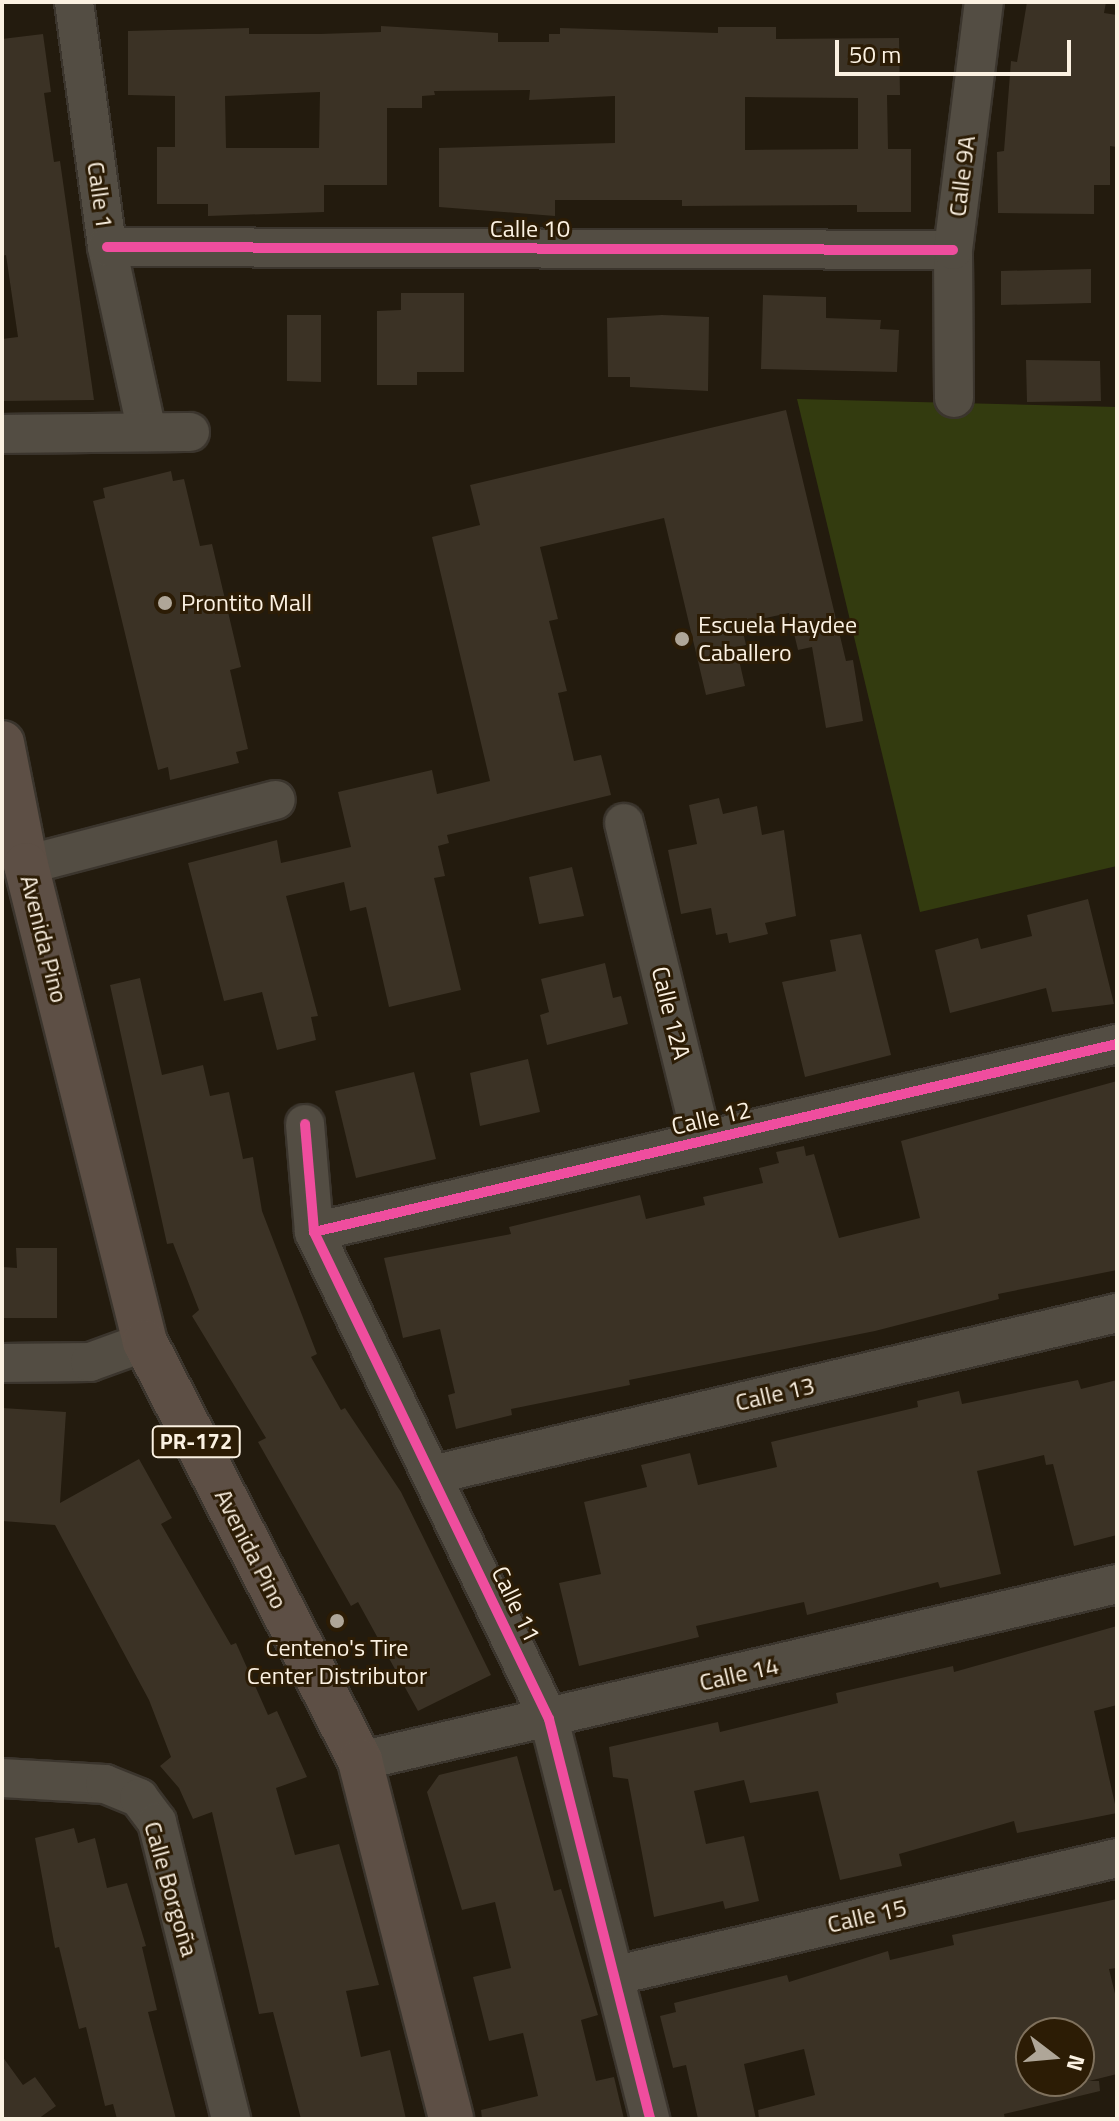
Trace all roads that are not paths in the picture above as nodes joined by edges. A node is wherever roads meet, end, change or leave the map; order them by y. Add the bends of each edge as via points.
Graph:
1 (74, 2) edge
2 (984, 2) edge
3 (107, 247) junction
4 (953, 250) junction
5 (954, 398) dead end
6 (147, 432) junction
7 (190, 432) dead end
8 (2, 434) edge
9 (2, 743) edge
10 (276, 800) dead end
11 (624, 823) dead end
12 (26, 865) junction
13 (1117, 1044) edge
14 (305, 1124) dead end
15 (702, 1141) junction
16 (314, 1232) junction
17 (1117, 1313) edge
18 (145, 1342) junction
19 (2, 1363) edge
20 (432, 1475) junction
21 (1117, 1584) edge
22 (549, 1719) junction
23 (360, 1761) junction
24 (2, 1778) edge
25 (1117, 1858) edge
26 (617, 1975) junction
27 (231, 2119) edge
28 (451, 2119) edge
29 (650, 2119) edge

1 - 3 street, Calle 1
2 - 4 street, Calle 9A
3 - 4 street, Calle 10
3 - 6 street, Calle 1
4 - 5 street, Calle 9A
6 - 7 street
6 - 8 street
9 - 12 main road, Avenida Pino / PR-172
10 - 12 street
11 - 15 street, Calle 12A
12 - 18 main road, Avenida Pino / PR-172
13 - 15 street, Calle 12
14 - 16 street, Calle 11
15 - 16 street, Calle 12
16 - 20 street, Calle 11
17 - 20 street, Calle 13
18 - 19 street via 90,1362
18 - 23 main road, Avenida Pino / PR-172
20 - 22 street, Calle 11
21 - 22 street, Calle 14
22 - 23 street, Calle 14
22 - 26 street, Calle 11
23 - 28 main road, Avenida Pino / PR-172
24 - 27 street, Calle Borgoña via 105,1784 139,1798 157,1822
25 - 26 street, Calle 15
26 - 29 street, Calle 11

